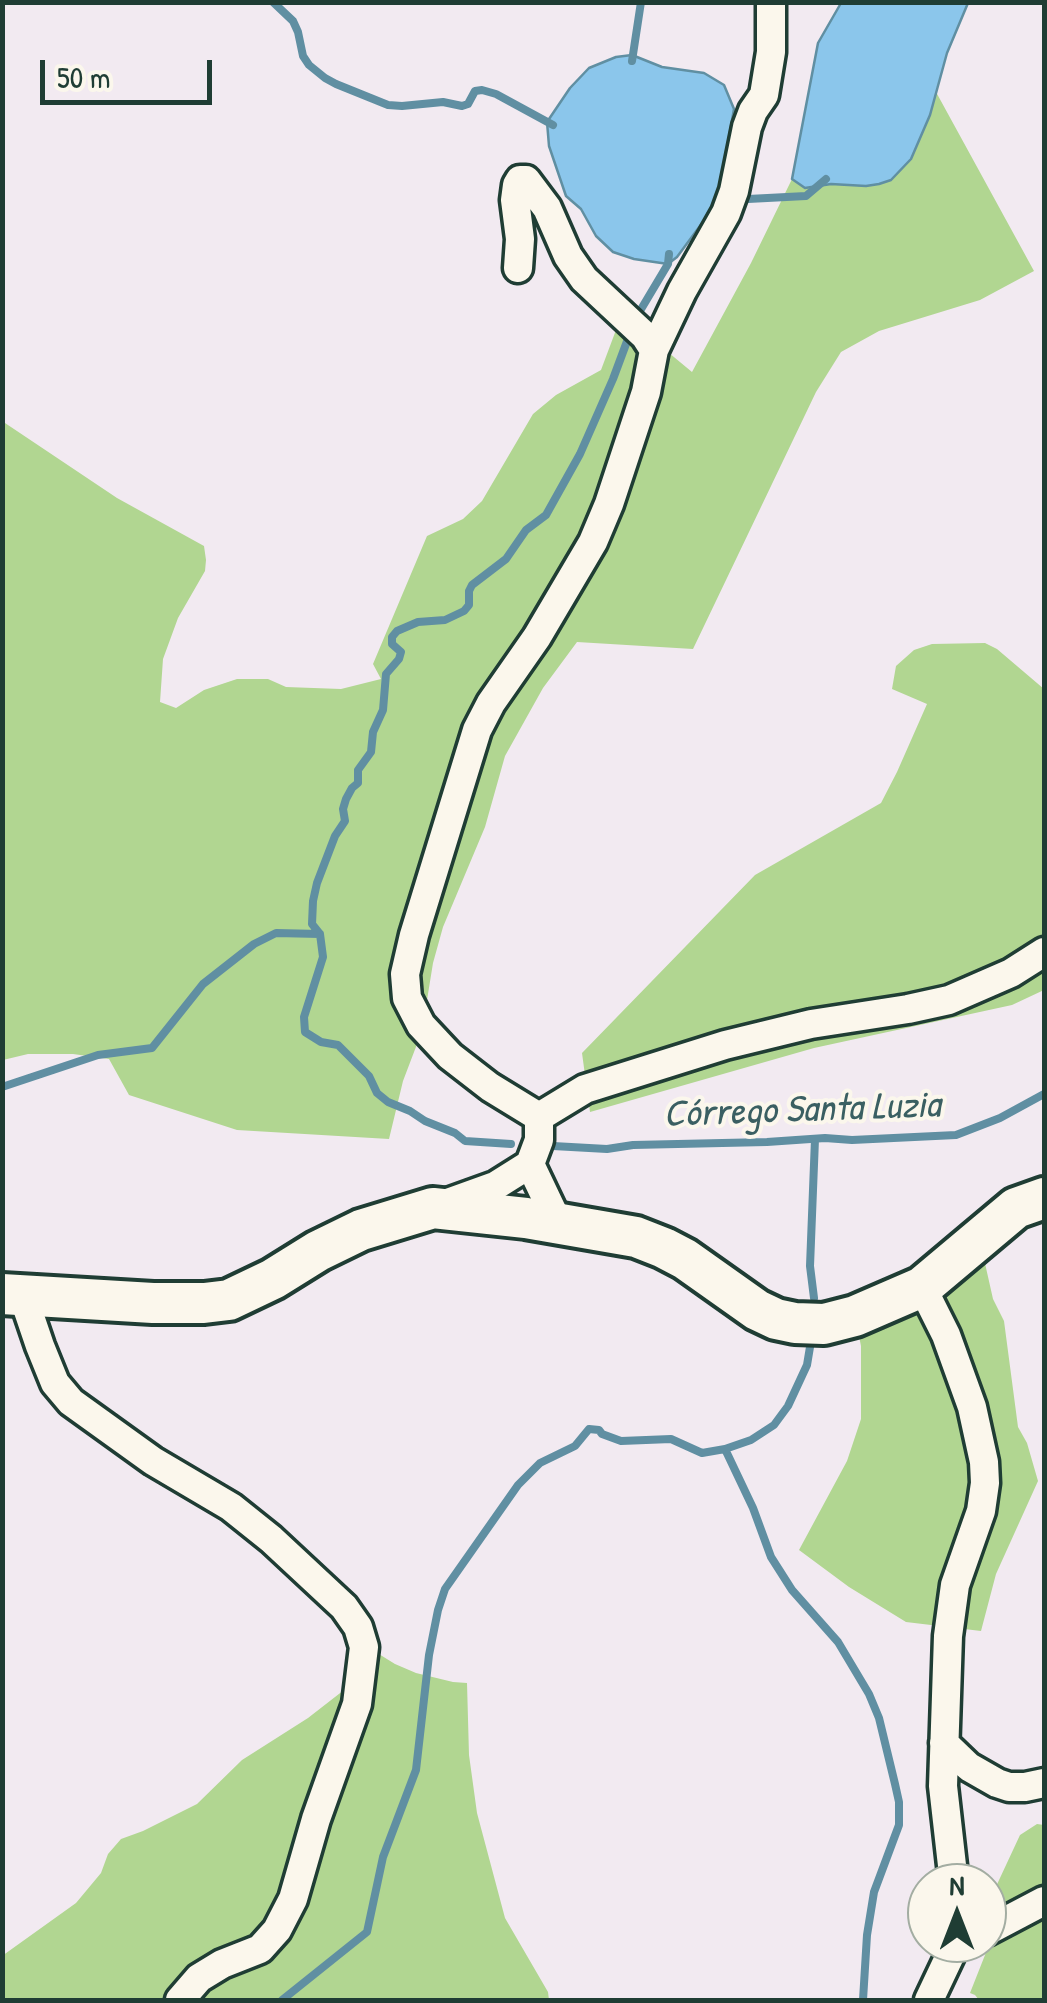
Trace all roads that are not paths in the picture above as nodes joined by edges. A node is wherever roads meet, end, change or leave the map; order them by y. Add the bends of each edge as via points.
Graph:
1 (772, 2) edge
2 (518, 268) dead end
3 (654, 350) junction
4 (1044, 952) edge
5 (539, 1117) junction
6 (530, 1164) junction
7 (1044, 1198) edge
8 (433, 1208) junction
9 (559, 1225) junction
10 (922, 1287) junction
11 (13, 1295) edge
12 (944, 1743) junction
13 (1044, 1783) edge
14 (952, 1863) edge
15 (1044, 1901) edge
16 (1007, 1920) edge
17 (947, 1963) edge
18 (180, 2000) edge
19 (929, 2000) edge

1 - 3 street via 764,94 747,126 734,191
2 - 3 street via 515,200 517,184 526,180 584,279
3 - 5 street via 594,542 477,730 405,974 408,998 432,1038
4 - 5 street via 949,1000 724,1045 586,1089
5 - 6 street
6 - 8 street via 495,1186
6 - 9 street
7 - 10 street via 1016,1208
8 - 9 street
8 - 11 street via 361,1230 229,1300
9 - 10 street via 664,1248 758,1310 795,1323 855,1316
10 - 12 street via 972,1407 984,1462 981,1511 955,1585
11 - 18 street via 55,1383 71,1402 270,1540 344,1607 364,1646 357,1704 277,1930 260,1949 199,1978
12 - 13 street via 1008,1787
12 - 14 street
15 - 16 street
17 - 19 street

